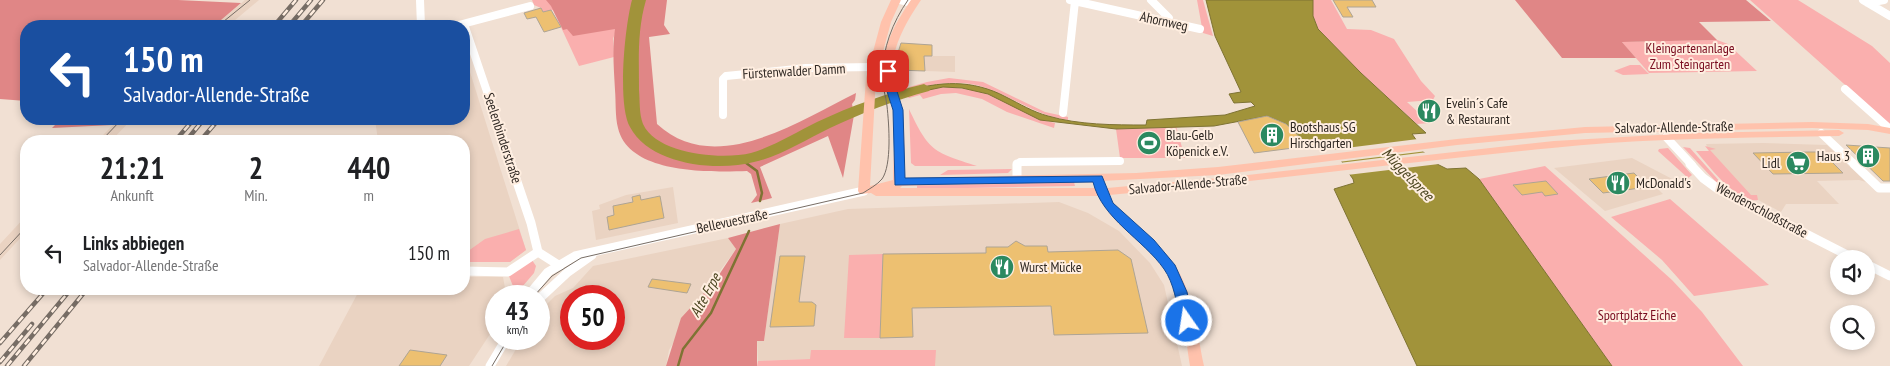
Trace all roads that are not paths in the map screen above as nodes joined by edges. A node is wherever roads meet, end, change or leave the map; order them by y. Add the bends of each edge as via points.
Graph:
1 (420, 0) edge
2 (896, 0) edge
3 (900, 0) edge
4 (1151, 0) edge
5 (1884, 0) edge
6 (1073, 1) edge
7 (1865, 1) edge
8 (915, 2) edge
9 (530, 6) dead end
10 (1890, 16) edge
11 (421, 20) edge
12 (470, 22) edge
13 (1168, 22) junction
14 (1200, 29) dead end
15 (470, 42) edge
16 (873, 67) junction
17 (1845, 89) dead end
18 (1063, 113) dead end
19 (723, 115) dead end
20 (1657, 128) junction
21 (1890, 131) edge
22 (1821, 134) junction
23 (1666, 137) junction
24 (1120, 161) dead end
25 (1098, 178) junction
26 (1017, 179) junction
27 (899, 182) junction
28 (1890, 188) edge
29 (864, 192) junction
30 (892, 192) junction
31 (1101, 192) junction
32 (601, 250) junction
33 (1837, 250) edge
34 (538, 252) junction
35 (557, 264) junction
36 (1875, 268) edge
37 (470, 271) edge
38 (568, 272) junction
39 (1890, 276) edge
40 (536, 285) edge
41 (550, 289) edge
42 (499, 350) edge
43 (490, 366) edge
44 (1197, 366) edge

1 - 11 street
2 - 16 main road
3 - 8 street
4 - 13 street via 1169,18
5 - 7 street
6 - 13 street, Ahornweg
6 - 18 street
7 - 10 street
8 - 27 main road via 900,24 890,54 888,79 899,120
9 - 12 street
13 - 14 street, Ahornweg
15 - 34 street, Seelenbinderstraße
16 - 19 street, Fürstenwalder Damm via 806,68 726,76 723,79
16 - 29 main road
17 - 21 street
20 - 21 main road, Salvador-Allende-Straße via 1812,125
20 - 23 main road, Wendenschloßstraße
20 - 25 main road, Salvador-Allende-Straße via 1576,130 1218,170
21 - 22 main road, Salvador-Allende-Straße
22 - 23 main road, Salvador-Allende-Straße
22 - 28 street via 1879,188
23 - 31 main road, Salvador-Allende-Straße via 1577,142
23 - 33 street, Wendenschloßstraße via 1703,178 1718,189
24 - 26 street via 1020,162 1016,164
25 - 26 main road, Salvador-Allende-Straße
25 - 31 main road
26 - 27 main road, Salvador-Allende-Straße
27 - 29 main road, Salvador-Allende-Straße
27 - 30 main road
29 - 30 main road, Salvador-Allende-Straße
29 - 32 street, Bellevuestraße
30 - 31 main road, Salvador-Allende-Straße
31 - 44 main road via 1114,211 1149,243 1170,268 1181,292
32 - 35 street
32 - 38 street
34 - 35 street
34 - 37 street via 508,272
35 - 38 street
35 - 40 street
36 - 39 street
38 - 41 street
42 - 43 street

